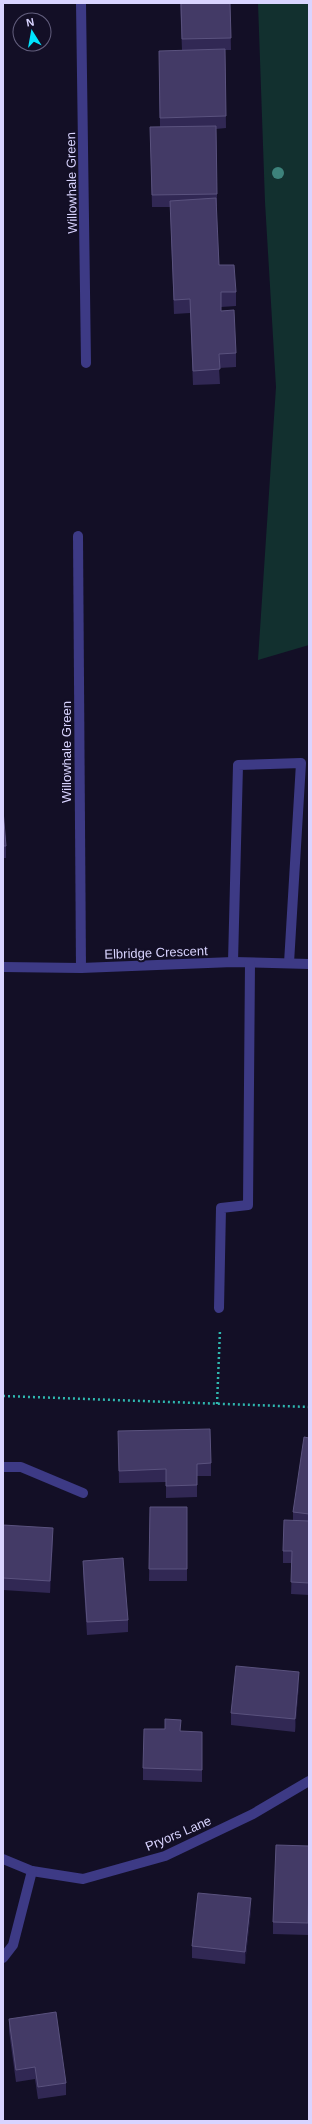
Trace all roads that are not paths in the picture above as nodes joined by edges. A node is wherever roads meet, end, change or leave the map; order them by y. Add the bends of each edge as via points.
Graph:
1 (81, 3) edge
2 (86, 363) dead end
3 (78, 536) dead end
4 (233, 962) junction
5 (250, 963) junction
6 (289, 963) junction
7 (309, 964) edge
8 (3, 967) edge
9 (80, 968) junction
10 (219, 1308) road end
11 (3, 1467) edge
12 (83, 1493) dead end
13 (309, 1781) edge
14 (3, 1859) edge
15 (32, 1871) junction
16 (3, 1958) edge

1 - 2 street, Willowhale Green
3 - 9 street, Willowhale Green
4 - 5 street, Elbridge Crescent
4 - 6 street via 238,765 301,763
4 - 9 street, Elbridge Crescent
5 - 6 street, Elbridge Crescent
5 - 10 street via 248,1205 221,1208
6 - 7 street, Elbridge Crescent
8 - 9 street, Elbridge Crescent
11 - 12 street via 21,1467
13 - 15 street, Pryors Lane via 253,1814 165,1856 83,1879
14 - 15 street, Pryors Lane
15 - 16 street via 13,1945

